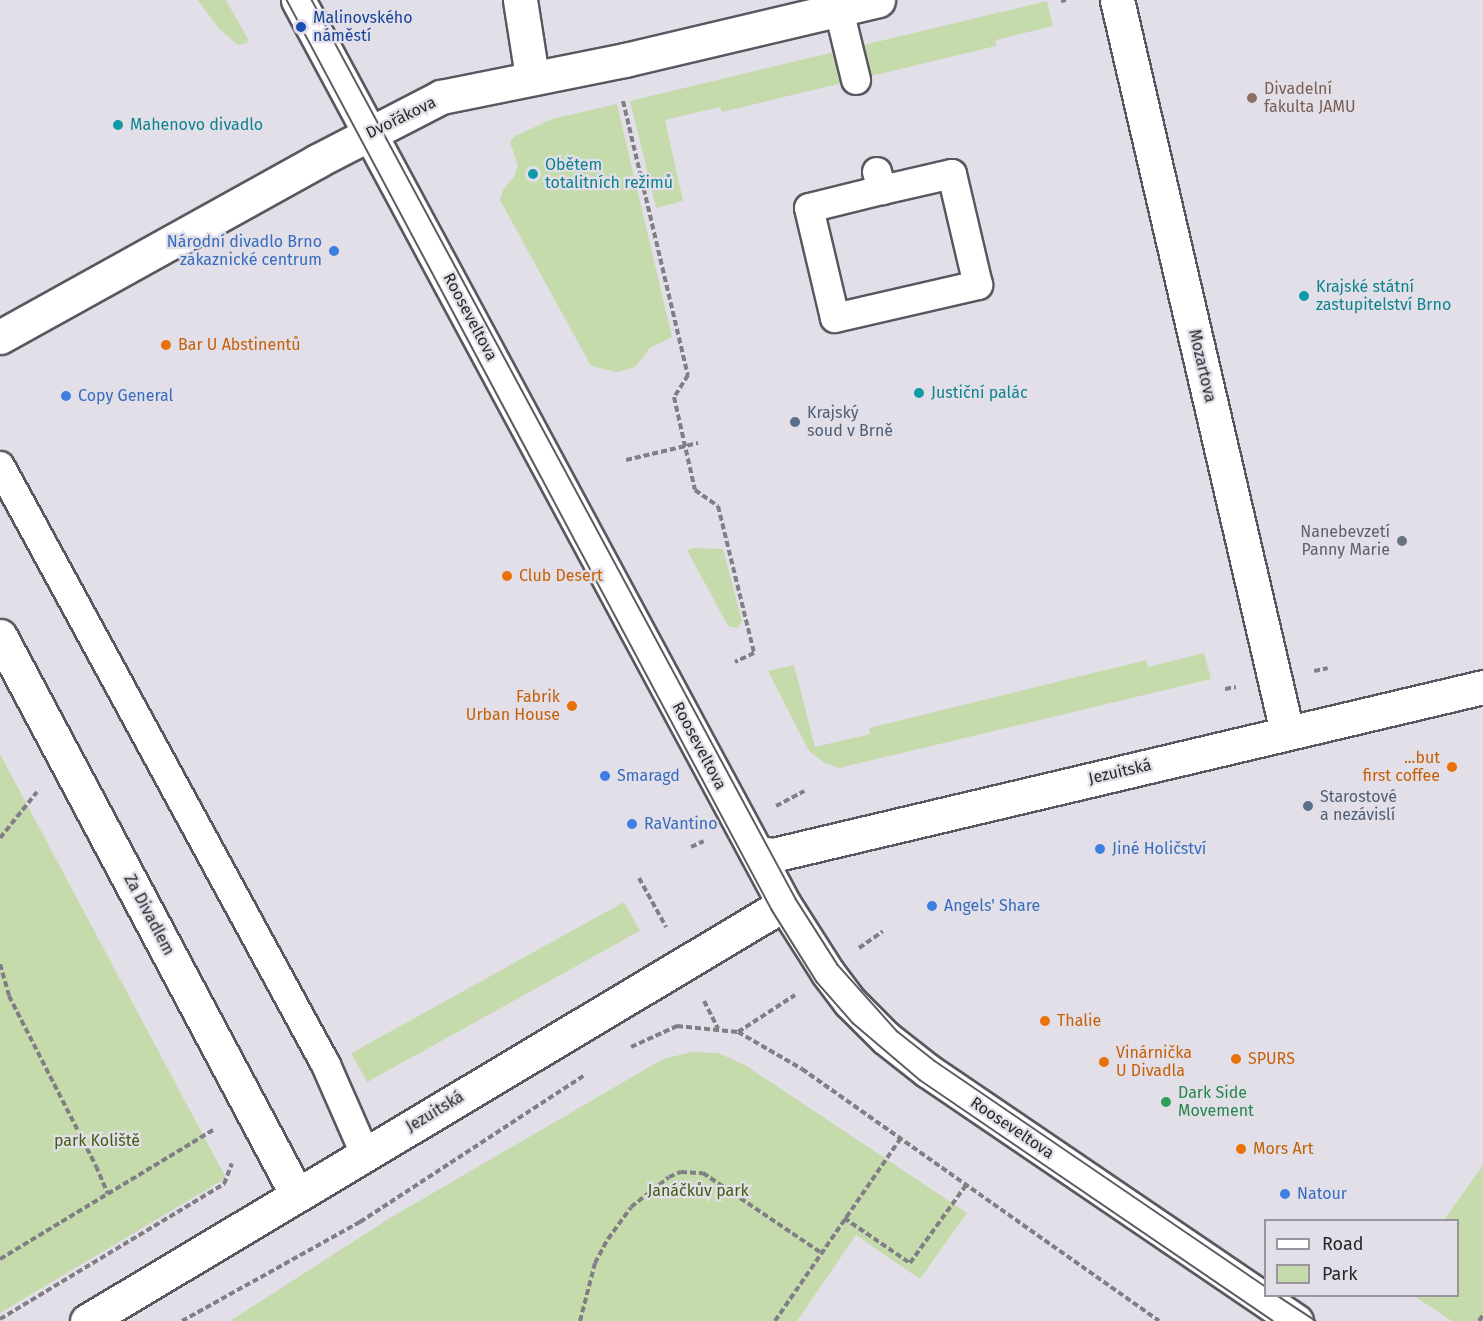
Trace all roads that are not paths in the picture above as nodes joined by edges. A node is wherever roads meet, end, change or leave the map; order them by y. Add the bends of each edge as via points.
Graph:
1 (298, 0) edge
2 (520, 0) edge
3 (878, 0) edge
4 (1117, 0) edge
5 (839, 10) junction
6 (532, 77) junction
7 (856, 80) dead end
8 (369, 133) junction
9 (880, 181) joint
10 (0, 337) edge
11 (0, 466) edge
12 (0, 636) edge
13 (1483, 687) edge
14 (1287, 732) junction
15 (757, 853) junction
16 (784, 904) junction
17 (365, 1154) junction
18 (297, 1195) junction
19 (87, 1321) edge
20 (1296, 1321) edge

1 - 8 street, Rooseveltova
2 - 6 street
3 - 5 street, Dvořákova
4 - 14 street, Mozartova
5 - 6 street, Dvořákova via 625,60
5 - 7 lane
6 - 8 street, Dvořákova via 441,98
8 - 10 street, Dvořákova
8 - 15 street, Rooseveltova
9 - 9 lane via 809,208 835,318 978,285 952,174
11 - 17 lane via 326,1065
12 - 18 street, Za Divadlem
13 - 14 street, Jezuitská
14 - 15 street, Jezuitská via 773,855
15 - 16 street, Rooseveltova
16 - 17 street, Jezuitská
16 - 20 street, Rooseveltova via 833,980 886,1038
17 - 18 street, Jezuitská
18 - 19 street, Jezuitská

